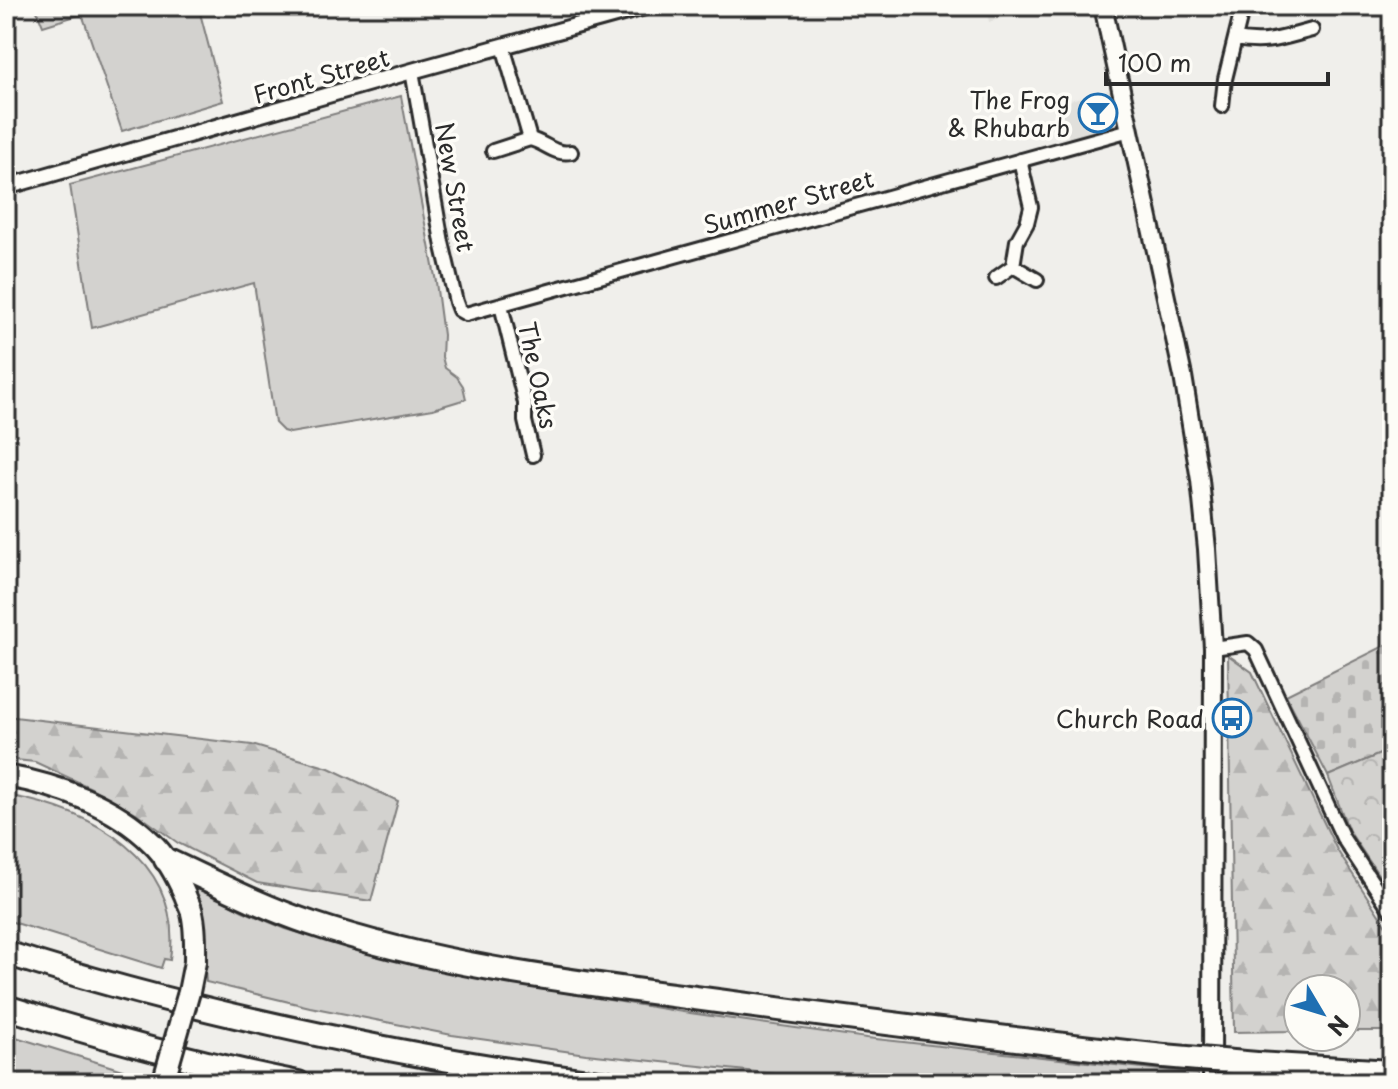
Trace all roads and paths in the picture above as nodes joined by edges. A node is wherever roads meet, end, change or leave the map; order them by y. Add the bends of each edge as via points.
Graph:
1 (585, 6) edge
2 (648, 6) edge
3 (1103, 6) edge
4 (1243, 6) edge
5 (591, 22) junction
6 (1312, 30) dead end
7 (1235, 39) junction
8 (503, 46) junction
9 (412, 71) junction
10 (1222, 106) dead end
11 (1130, 130) junction
12 (530, 139) junction
13 (493, 151) dead end
14 (571, 152) dead end
15 (1020, 160) junction
16 (6, 187) edge
17 (1013, 266) junction
18 (996, 278) dead end
19 (1037, 280) dead end
20 (501, 305) junction
21 (459, 310) joint
22 (533, 455) dead end
23 (1213, 648) junction
24 (6, 776) edge
25 (166, 860) junction
26 (1392, 912) edge
27 (6, 953) edge
28 (6, 1007) edge
29 (1392, 1072) edge
30 (163, 1083) edge
31 (298, 1083) edge
32 (607, 1083) edge
33 (1212, 1083) edge

1 - 5 street
2 - 5 street, Front Street
3 - 11 main road
4 - 7 street
5 - 8 street, Front Street
6 - 7 street via 1269,42
7 - 10 street
8 - 9 street, Front Street
8 - 12 street
9 - 16 street, Front Street
9 - 21 street, New Street
11 - 15 street, Summer Street
11 - 23 main road via 1194,439
12 - 13 street
12 - 14 street via 556,152
15 - 17 street via 1031,207
15 - 20 street, Summer Street
17 - 18 street
17 - 19 street
20 - 21 street, Summer Street via 466,314
20 - 22 street, The Oaks
23 - 26 street via 1248,643 1256,650 1343,838
23 - 33 main road
24 - 25 highway via 51,786 108,811
25 - 29 highway, bridge via 273,910 351,936 544,978 929,1030 1164,1056
25 - 30 highway, bridge via 192,912 195,962
27 - 32 highway via 217,1013 430,1057
28 - 31 highway via 79,1031

